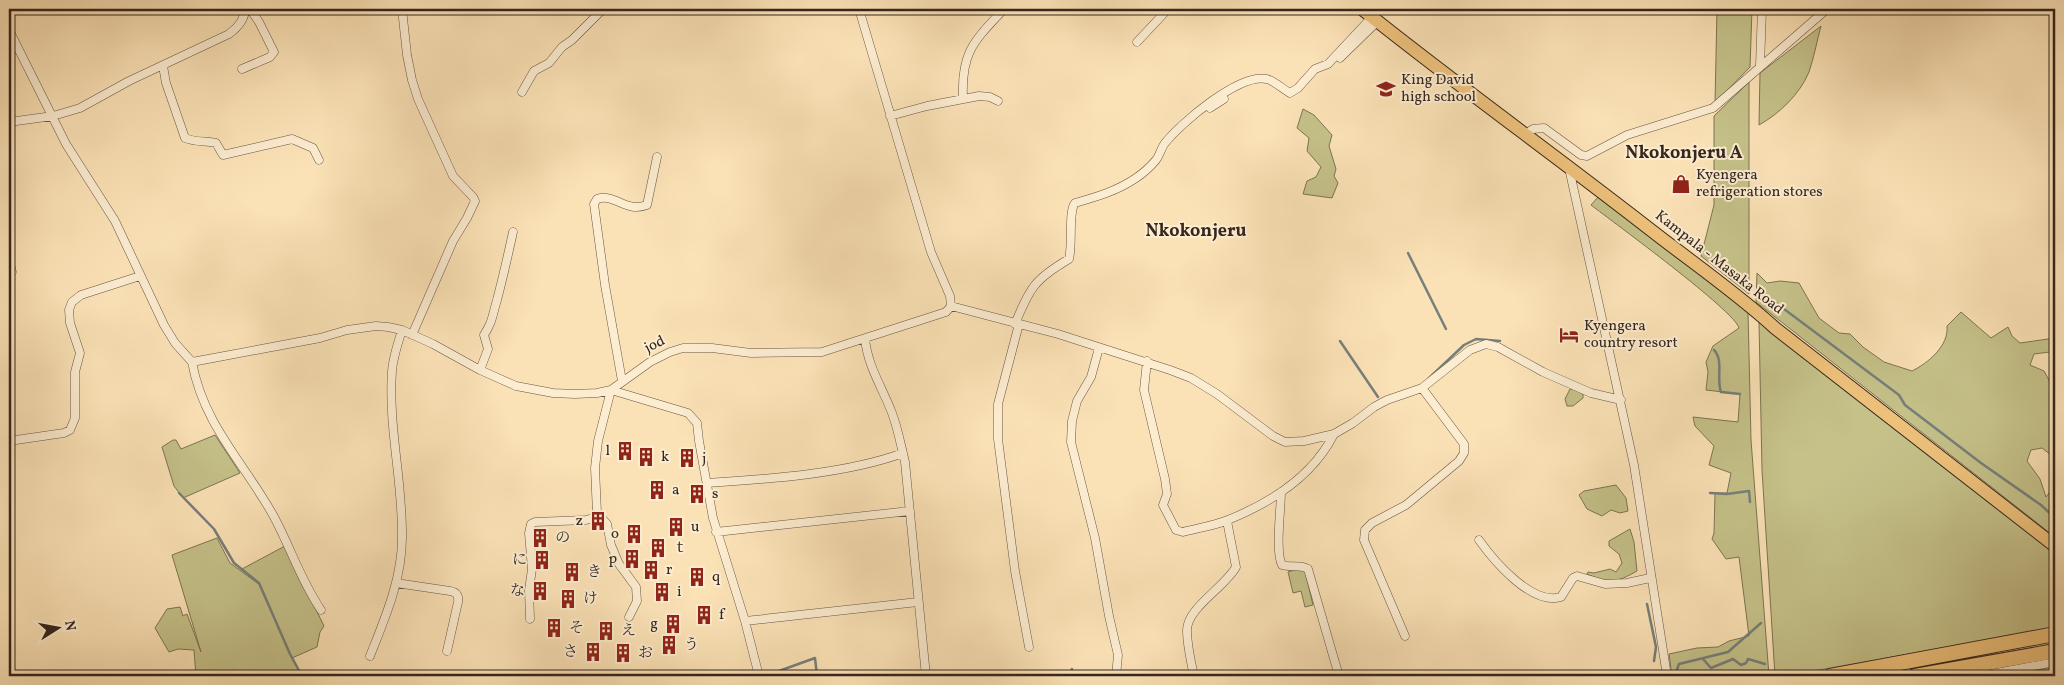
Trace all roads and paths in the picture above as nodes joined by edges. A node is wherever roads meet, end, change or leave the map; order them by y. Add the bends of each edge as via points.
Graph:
1 (245, 9) edge
2 (250, 9) edge
3 (402, 9) edge
4 (602, 9) edge
5 (859, 9) edge
6 (1004, 9) edge
7 (1168, 9) edge
8 (1762, 9) edge
9 (1826, 9) edge
10 (1370, 16) edge
11 (9, 30) edge
12 (1137, 42) dead end
13 (164, 66) junction
14 (1760, 66) junction
15 (242, 69) dead end
16 (522, 92) dead end
17 (963, 98) junction
18 (998, 101) dead end
19 (1210, 108) dead end
20 (53, 116) junction
21 (890, 116) junction
22 (9, 122) edge
23 (1524, 135) junction
24 (657, 157) dead end
25 (320, 160) dead end
26 (1569, 166) junction
27 (513, 232) dead end
28 (9, 260) edge
29 (12, 272) dead end
30 (140, 276) junction
31 (951, 306) junction
32 (1017, 324) junction
33 (402, 330) junction
34 (412, 335) junction
35 (865, 339) junction
36 (1099, 348) junction
37 (1146, 361) junction
38 (192, 362) junction
39 (480, 370) junction
40 (622, 381) junction
41 (1422, 388) junction
42 (611, 390) junction
43 (1620, 400) junction
44 (1334, 434) junction
45 (9, 441) edge
46 (903, 453) junction
47 (708, 483) junction
48 (1281, 492) junction
49 (910, 511) junction
50 (598, 514) junction
51 (1227, 521) junction
52 (716, 532) junction
53 (1479, 540) dead end
54 (2055, 546) edge
55 (1650, 578) junction
56 (396, 583) junction
57 (918, 602) junction
58 (321, 610) dead end
59 (629, 617) dead end
60 (530, 618) dead end
61 (745, 621) junction
62 (2055, 634) edge
63 (1405, 636) dead end
64 (1030, 647) dead end
65 (447, 651) dead end
66 (2055, 651) edge
67 (370, 656) dead end
68 (2055, 662) edge
69 (759, 676) edge
70 (926, 676) edge
71 (1116, 676) edge
72 (1194, 676) edge
73 (1339, 676) edge
74 (1667, 676) edge
75 (1830, 676) edge
76 (1915, 676) edge
77 (1980, 676) edge

1 - 13 street via 237,28 229,34
2 - 15 street via 274,52 270,57
3 - 34 street via 412,80 418,99 453,176 475,201 453,240
4 - 16 street via 549,63 534,71
5 - 21 street
6 - 17 street via 971,48 964,70
7 - 12 street
8 - 14 street
9 - 14 street
10 - 19 street via 1332,67 1323,68 1295,96 1291,97 1266,83 1257,84 1236,90
10 - 23 highway, Kampala - Masaka Road
10 - 32 street via 1328,64 1316,69 1298,88 1290,93 1267,79 1238,85 1209,102 1187,122 1165,143 1156,160 1136,178 1102,196 1075,202 1071,208 1069,259 1035,282
11 - 20 street
13 - 20 street via 80,108
13 - 25 street via 166,82 185,138 216,143 223,155 292,138 313,148
14 - 23 street via 1713,108 1627,135 1587,156 1544,128 1533,129
17 - 18 street via 984,96
17 - 21 street
20 - 22 street
20 - 30 street via 66,144 115,221
21 - 31 street via 931,252 950,296
23 - 26 highway, Kampala - Masaka Road
24 - 40 street via 647,205 637,208 607,197 597,199 594,204
26 - 43 street
26 - 54 highway, Kampala - Masaka Road
27 - 39 street via 492,323 484,335 488,349
28 - 29 street
30 - 38 street via 175,343
30 - 45 street via 81,295 72,302 70,323 80,353 74,372 75,418 70,430
31 - 32 street
31 - 35 street, jod via 946,312
32 - 36 street
32 - 64 street via 998,404 998,439 1015,571
33 - 34 street
33 - 38 street via 365,327
33 - 56 street via 392,371 402,511 401,558
34 - 39 street
35 - 40 street, jod via 822,352 806,353 683,348 650,362
35 - 46 street via 872,370 892,413
36 - 37 street
36 - 71 street via 1091,377 1077,401 1071,442 1095,538 1118,655
37 - 44 street via 1191,378 1285,442
37 - 51 street via 1144,390 1165,479 1167,494 1164,508 1176,530 1182,532
38 - 58 street via 216,430 271,512
39 - 42 street via 505,383 553,393 586,394
40 - 42 street, jod
41 - 43 street via 1470,350 1486,344 1591,394
41 - 44 street via 1374,406
41 - 63 street via 1464,444 1464,453 1459,461 1406,505 1372,523 1364,534
42 - 47 street via 681,410 692,417 699,430
42 - 50 street via 596,455
43 - 55 street via 1639,494
44 - 48 street via 1323,452
46 - 47 street via 863,465
46 - 49 street
47 - 52 street
48 - 51 street
48 - 73 street via 1280,561 1282,565 1308,569
49 - 52 street
49 - 57 street
50 - 59 street via 607,524 619,564 636,587 637,601
50 - 60 street via 586,520 531,524
51 - 72 street via 1236,567 1188,622
52 - 61 street
53 - 55 street via 1528,591 1554,599 1564,595 1577,576 1604,584
55 - 74 street
56 - 65 street via 455,592 458,602
56 - 67 street
57 - 61 street
57 - 70 street
61 - 69 street
62 - 75 highway
66 - 76 highway
68 - 77 street

